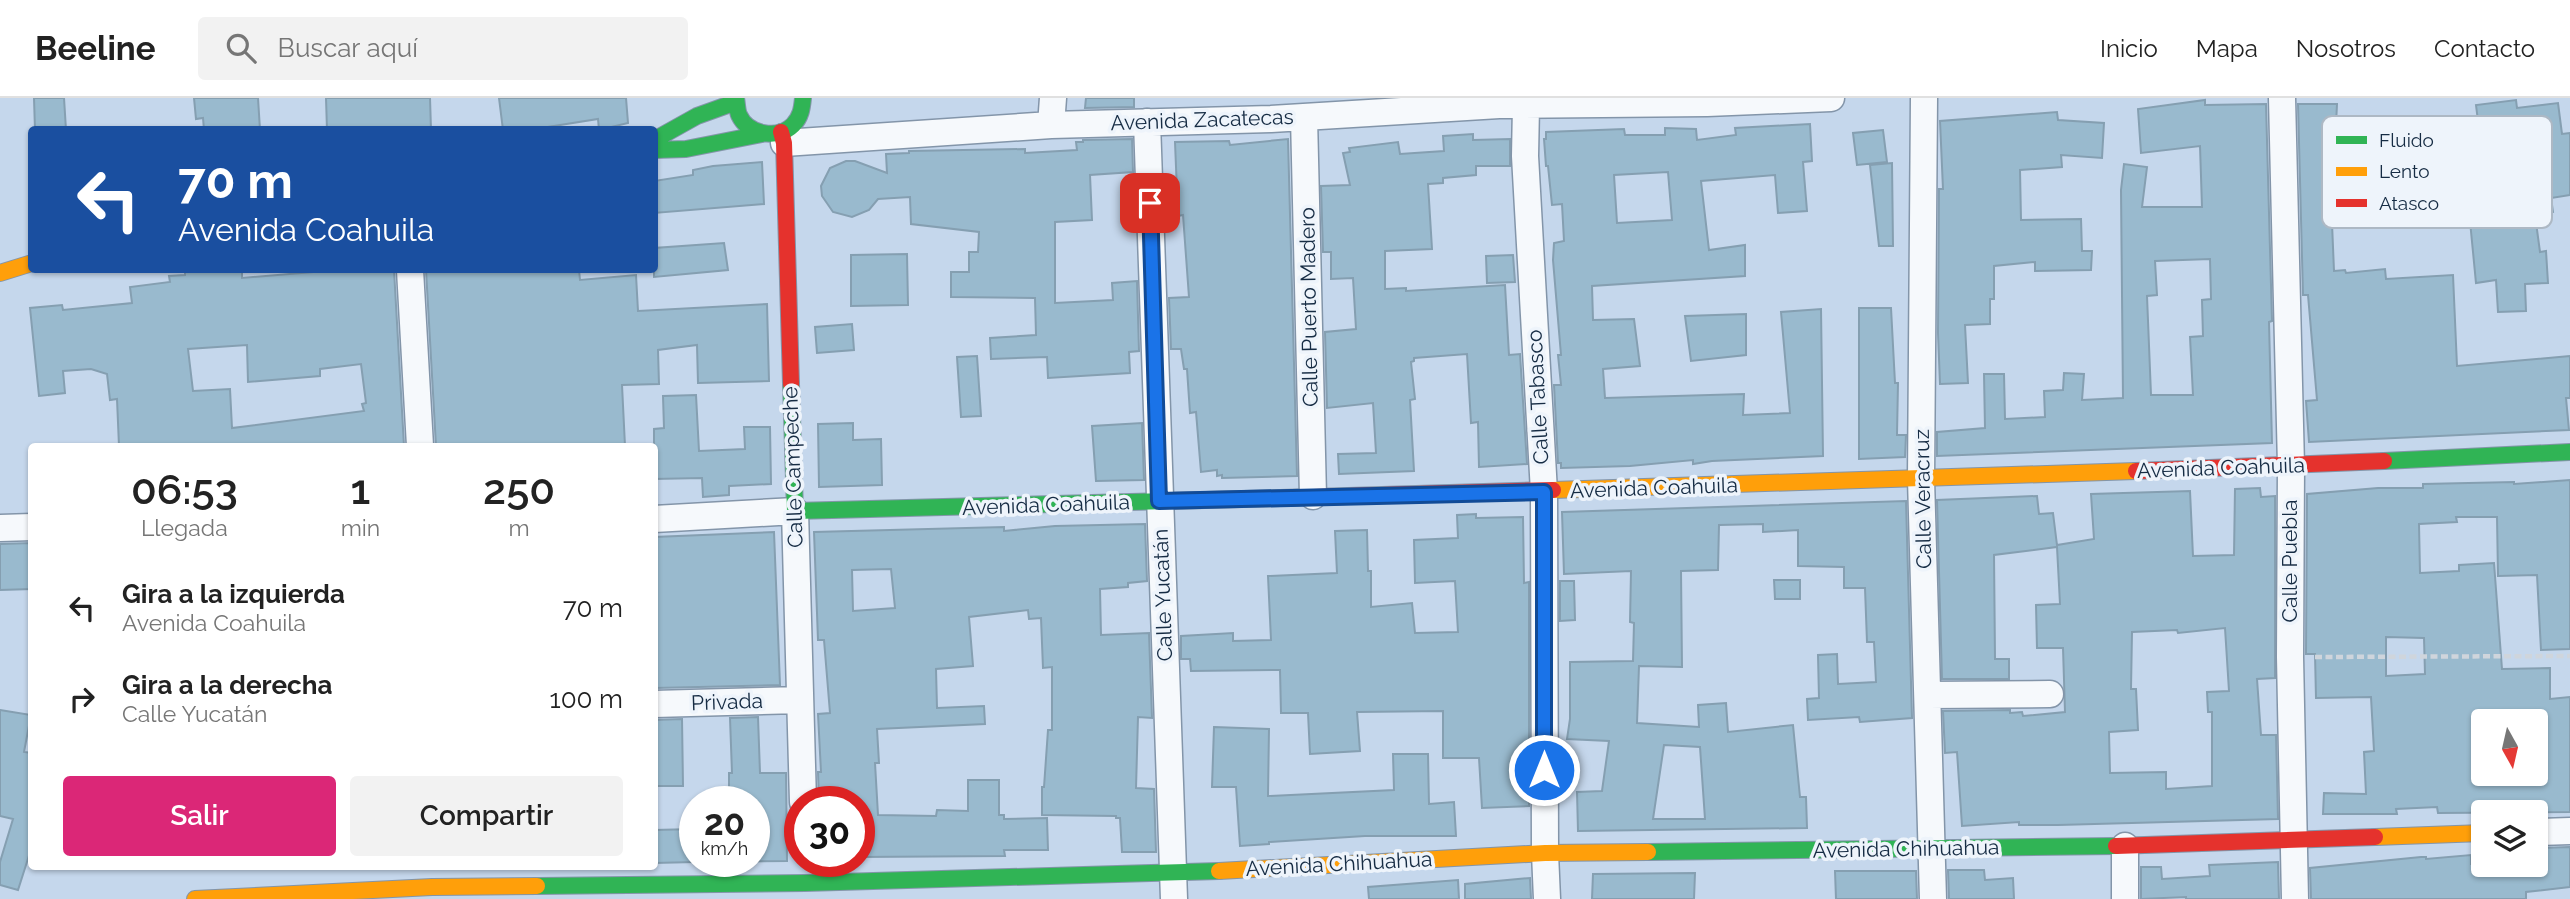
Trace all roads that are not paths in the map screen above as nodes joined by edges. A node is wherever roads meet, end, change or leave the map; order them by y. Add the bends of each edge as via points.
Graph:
1 (803, 98) edge
2 (1053, 98) edge
3 (1831, 98) edge
4 (1924, 98) edge
5 (2282, 98) edge
6 (736, 100) edge
7 (1708, 100) edge
8 (1499, 102) edge
9 (1526, 106) junction
10 (1272, 108) edge
11 (1304, 117) junction
12 (1147, 122) junction
13 (1051, 125) junction
14 (776, 136) junction
15 (658, 139) edge
16 (658, 150) edge
17 (28, 264) edge
18 (0, 273) edge
19 (410, 273) edge
20 (420, 443) edge
21 (2570, 452) edge
22 (2291, 466) junction
23 (1921, 479) junction
24 (1544, 492) junction
25 (1313, 496) junction
26 (1159, 501) junction
27 (795, 511) junction
28 (658, 519) edge
29 (28, 527) edge
30 (0, 528) edge
31 (2050, 694) dead end
32 (1928, 695) junction
33 (800, 700) junction
34 (658, 704) edge
35 (803, 786) edge
36 (2570, 831) edge
37 (2548, 832) edge
38 (2471, 834) edge
39 (2294, 839) junction
40 (2125, 846) junction
41 (1933, 849) junction
42 (1545, 853) junction
43 (1173, 873) junction
44 (805, 881) edge
45 (432, 884) edge
46 (626, 892) edge
47 (195, 899) edge
48 (1174, 899) edge
49 (1547, 899) edge
50 (1933, 899) edge
51 (2126, 899) edge
52 (2295, 899) edge

1 - 14 street via 797,121
2 - 13 street
3 - 7 street, Avenida Zacatecas
4 - 23 street, Calle Veracruz
5 - 22 street, Calle Puebla
6 - 14 street via 743,122 752,130
6 - 15 street
7 - 9 street, Avenida Zacatecas
8 - 9 street, Avenida Zacatecas
8 - 11 street, Avenida Zacatecas
9 - 24 street, Calle Tabasco
10 - 11 street, Avenida Zacatecas
10 - 12 street, Avenida Zacatecas
11 - 25 street, Calle Puerto Madero
12 - 13 street, Avenida Zacatecas
12 - 26 street, Calle Yucatán
13 - 14 street, Avenida Zacatecas
14 - 16 street
14 - 27 street, Calle Campeche
17 - 18 street
19 - 20 street
21 - 22 street, Avenida Coahuila
22 - 23 street, Avenida Coahuila
22 - 39 street, Calle Puebla
23 - 24 street, Avenida Coahuila
23 - 32 street, Calle Veracruz
24 - 25 street, Avenida Coahuila
24 - 42 street, Calle Tabasco
25 - 26 street, Avenida Coahuila
26 - 27 street, Avenida Coahuila
26 - 43 street, Calle Yucatán
27 - 28 street, Avenida Coahuila
27 - 33 street, Calle Campeche
29 - 30 street
31 - 32 street
32 - 41 street, Calle Veracruz
33 - 34 street, Privada
33 - 35 street, Calle Campeche
36 - 37 street
38 - 39 street, Avenida Chihuahua
39 - 40 street, Avenida Chihuahua
39 - 52 street, Calle Puebla
40 - 41 street, Avenida Chihuahua
40 - 51 street
41 - 42 street, Avenida Chihuahua
41 - 50 street, Calle Veracruz
42 - 43 street, Avenida Chihuahua
42 - 49 street, Calle Tabasco
43 - 44 street, Avenida Chihuahua
43 - 48 street, Calle Yucatán
44 - 46 street, Avenida Chihuahua
45 - 46 street, Avenida Chihuahua
45 - 47 street, Avenida Chihuahua

